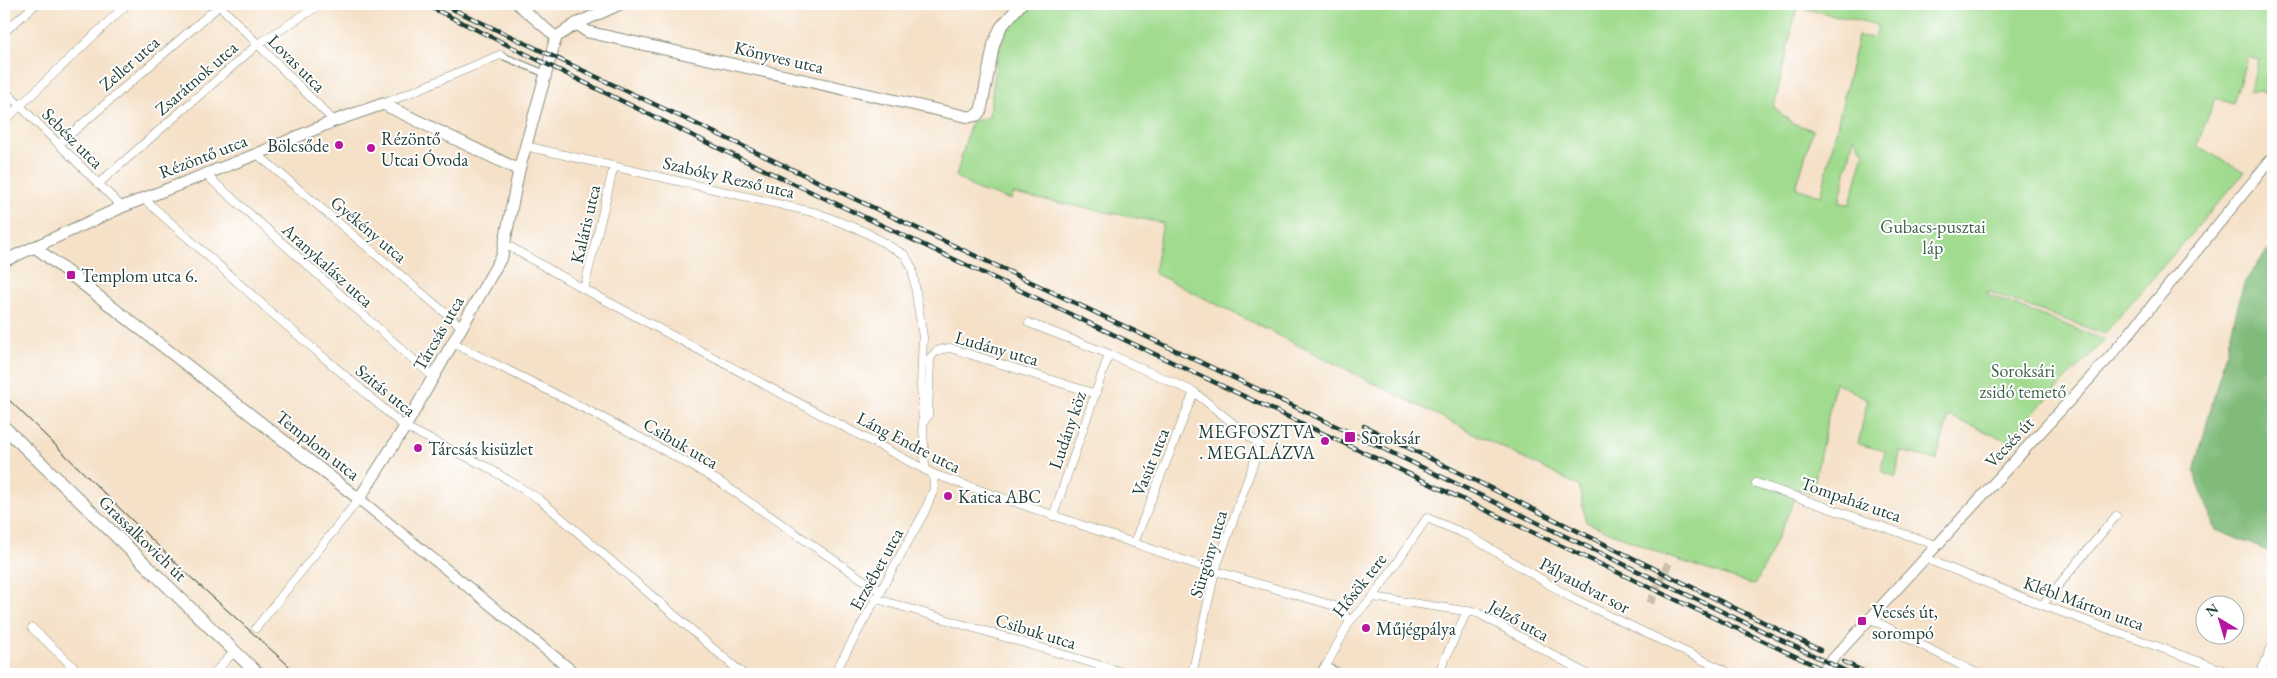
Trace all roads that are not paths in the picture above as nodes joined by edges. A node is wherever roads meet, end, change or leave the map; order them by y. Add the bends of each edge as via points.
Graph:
1 (36, 4) edge
2 (128, 4) edge
3 (219, 4) edge
4 (321, 4) edge
5 (517, 4) edge
6 (620, 4) edge
7 (1020, 4) edge
8 (576, 24) junction
9 (4, 32) edge
10 (556, 37) junction
11 (258, 44) junction
12 (500, 55) joint
13 (546, 74) junction
14 (4, 90) edge
15 (383, 104) junction
16 (20, 106) junction
17 (4, 121) edge
18 (334, 122) junction
19 (59, 144) junction
20 (525, 146) junction
21 (257, 154) junction
22 (2273, 157) edge
23 (614, 166) junction
24 (519, 170) junction
25 (205, 174) junction
26 (98, 184) junction
27 (143, 198) junction
28 (122, 207) junction
29 (505, 244) junction
30 (35, 247) junction
31 (4, 261) edge
32 (584, 289) junction
33 (1029, 323) dead end
34 (462, 327) junction
35 (453, 343) junction
36 (1109, 354) junction
37 (433, 377) junction
38 (1194, 392) junction
39 (1096, 394) junction
40 (922, 425) junction
41 (4, 427) edge
42 (405, 427) junction
43 (925, 468) junction
44 (932, 474) junction
45 (1756, 483) dead end
46 (359, 499) junction
47 (1054, 516) junction
48 (2116, 516) dead end
49 (1427, 518) joint
50 (1134, 543) junction
51 (1936, 545) junction
52 (1924, 558) junction
53 (1215, 571) junction
54 (881, 592) junction
55 (1373, 597) junction
56 (877, 600) junction
57 (2042, 605) junction
58 (1467, 611) junction
59 (1871, 619) junction
60 (1350, 621) junction
61 (32, 628) dead end
62 (256, 628) dead end
63 (2273, 644) edge
64 (234, 652) junction
65 (1323, 671) edge
66 (81, 674) edge
67 (213, 674) edge
68 (258, 674) edge
69 (576, 674) edge
70 (743, 674) edge
71 (834, 674) edge
72 (1129, 674) edge
73 (1192, 674) edge
74 (1338, 674) edge
75 (1438, 674) edge
76 (1587, 674) edge
77 (1732, 674) edge
78 (1819, 674) edge
79 (1978, 674) edge
80 (2234, 674) edge
81 (2260, 674) edge

1 - 9 street
2 - 16 street
3 - 11 street, Lovas utca
3 - 19 street, Zeller utca
4 - 11 street, Zsarátnok utca
5 - 10 street
6 - 8 main road
7 - 8 main road, Könyves utca via 994,43 981,110 970,117 588,32
8 - 10 main road
10 - 13 main road, Tárcsás utca
11 - 18 street, Lovas utca
11 - 26 street, Zsarátnok utca
12 - 13 street
12 - 15 street, Rézöntő utca
13 - 20 main road, Tárcsás utca
14 - 16 street, Sebész utca
15 - 18 main road, Rézöntő utca
15 - 24 main road
16 - 17 street
16 - 19 street, Sebész utca
18 - 21 main road, Rézöntő utca
19 - 26 street, Sebész utca
20 - 23 street, Szabóky Rezső utca
20 - 24 main road, Tárcsás utca
21 - 25 main road, Rézöntő utca
21 - 34 street, Gyékény utca
22 - 51 street, Vecsés út via 2115,351
23 - 32 street, Kaláris utca
23 - 40 street, Szabóky Rezső utca via 831,218 865,232 905,255 912,268 923,337
24 - 29 main road, Tárcsás utca
25 - 27 main road, Rézöntő utca
25 - 37 street, Aranykalász utca
26 - 28 street, Sebész utca
27 - 28 main road, Rézöntő utca
27 - 42 street, Szitás utca
28 - 30 main road, Rézöntő utca
29 - 32 street, Láng Endre utca
29 - 34 main road, Tárcsás utca via 502,256
30 - 31 main road, Rézöntő utca
30 - 46 main road, Templom utca
32 - 43 street, Láng Endre utca
33 - 36 street
34 - 35 main road, Tárcsás utca
35 - 37 main road, Tárcsás utca
35 - 54 street, Csibuk utca via 626,429 694,467
36 - 38 street
36 - 39 street, Ludány köz
37 - 42 main road, Tárcsás utca
38 - 50 street, Vasút utca
38 - 53 street, Sürgöny utca via 1260,444
39 - 40 street, Ludány utca via 950,348 942,349 934,352 930,359 928,416
39 - 47 street, Ludány köz
40 - 43 street
41 - 64 main road, Grassalkovich út
42 - 46 main road, Tárcsás utca
42 - 70 street, Szitás utca via 487,467 539,499
43 - 44 street, Láng Endre utca
44 - 47 street, Láng Endre utca
44 - 54 street, Erzsébet utca via 934,489 924,513
45 - 51 street, Tompaház utca
46 - 62 street, Tárcsás utca
46 - 69 street, Templom utca
47 - 50 street, Láng Endre utca
48 - 57 street
49 - 55 street, Hősök tere
49 - 77 street, Pályaudvar sor via 1470,536 1570,597
50 - 53 street, Láng Endre utca
51 - 52 street, Vecsés út
52 - 57 street, Klébl Márton utca
52 - 59 street, Vecsés út
53 - 60 street, Láng Endre utca via 1335,606
53 - 73 street, Sürgöny utca
54 - 56 street, Erzsébet utca
55 - 58 street, Jelző utca
55 - 60 street, Hősök tere
56 - 71 street, Erzsébet utca
56 - 72 street, Csibuk utca
57 - 80 street, Klébl Márton utca
58 - 75 street
58 - 76 street, Jelző utca
59 - 78 street, Vecsés út
59 - 79 street
60 - 65 street, Hősök tere
61 - 66 street
63 - 81 street
64 - 67 street
64 - 68 main road, Grassalkovich út
65 - 74 street

